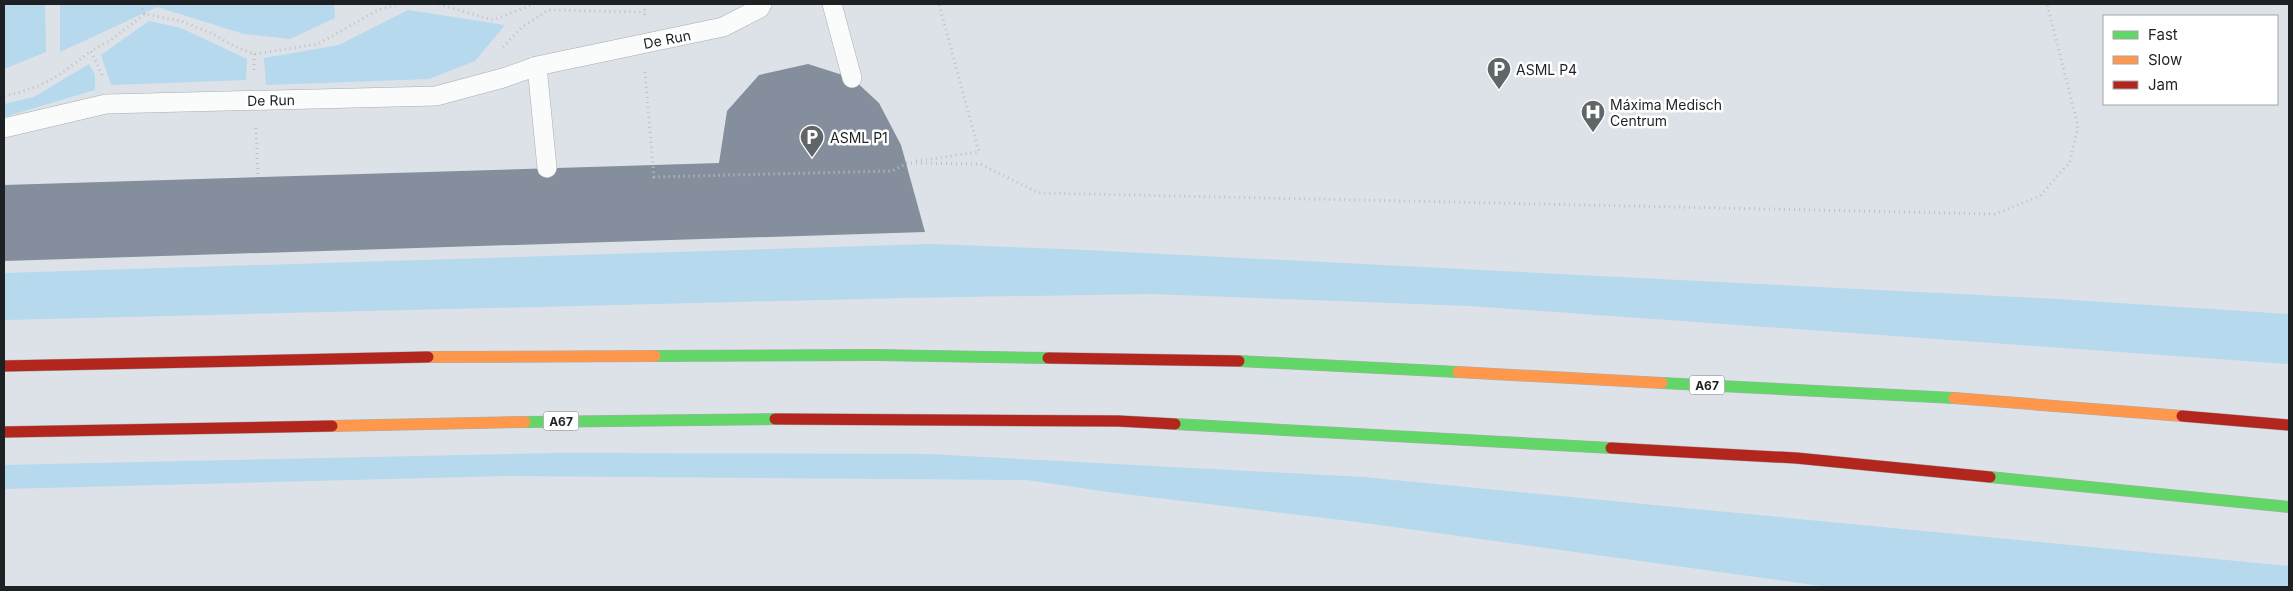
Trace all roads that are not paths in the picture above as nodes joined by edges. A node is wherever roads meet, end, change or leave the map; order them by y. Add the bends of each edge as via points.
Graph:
1 (762, 4) edge
2 (832, 4) edge
3 (537, 66) junction
4 (852, 78) dead end
5 (4, 128) edge
6 (546, 168) dead end
7 (4, 366) edge
8 (2289, 425) edge
9 (4, 432) edge
10 (2289, 507) edge

1 - 3 lane, De Run via 723,27
2 - 4 lane
3 - 5 lane, De Run via 436,96 106,104
3 - 6 lane
7 - 8 highway, A67 via 507,356 876,355 1237,361 1937,397
9 - 10 highway, A67 via 684,419 1118,421 1796,458

